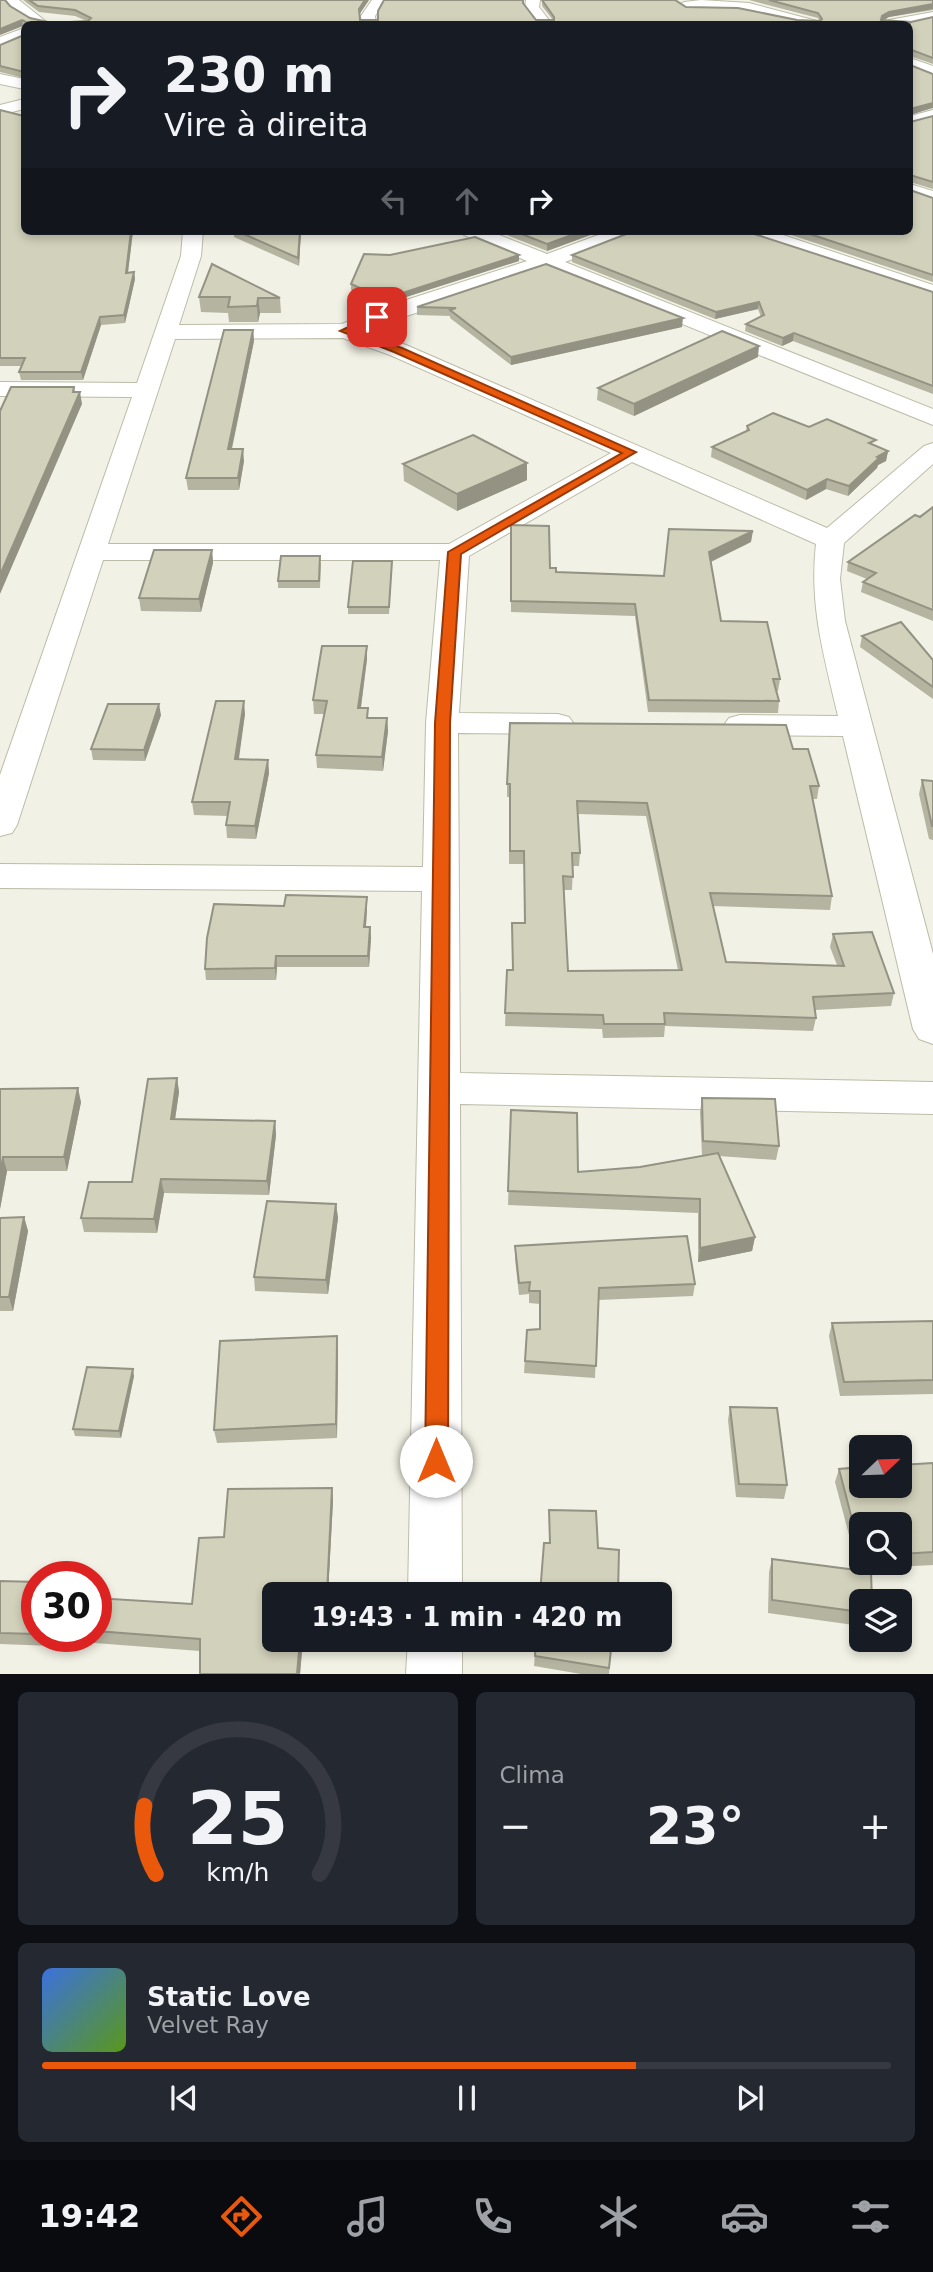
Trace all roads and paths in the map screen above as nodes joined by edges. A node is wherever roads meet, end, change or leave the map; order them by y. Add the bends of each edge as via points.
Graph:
1 (11, 0) edge
2 (379, 0) edge
3 (533, 0) edge
4 (914, 2) edge
5 (680, 3) edge
6 (933, 8) edge
7 (933, 16) edge
8 (41, 21) edge
9 (369, 21) edge
10 (543, 21) edge
11 (698, 21) edge
12 (802, 21) edge
13 (906, 21) edge
14 (21, 34) edge
15 (0, 43) edge
16 (913, 64) edge
17 (933, 72) edge
18 (0, 79) edge
19 (21, 83) edge
20 (21, 105) edge
21 (0, 110) edge
22 (933, 115) edge
23 (913, 120) edge
24 (913, 191) edge
25 (933, 197) edge
26 (194, 235) edge
27 (481, 235) edge
28 (617, 235) edge
29 (763, 235) edge
30 (546, 262) junction
31 (933, 292) edge
32 (345, 331) junction
33 (166, 332) junction
34 (0, 389) edge
35 (146, 390) junction
36 (933, 418) edge
37 (933, 451) edge
38 (631, 452) junction
39 (830, 540) junction
40 (92, 552) junction
41 (455, 552) junction
42 (442, 723) junction
43 (594, 724) edge
44 (705, 725) edge
45 (856, 726) junction
46 (0, 825) edge
47 (0, 876) edge
48 (441, 879) junction
49 (933, 1029) edge
50 (439, 1088) junction
51 (933, 1098) edge
52 (435, 1582) edge
53 (435, 1652) edge
54 (434, 1674) edge

1 - 8 street via 19,10
2 - 9 street
3 - 10 street via 532,7
4 - 6 street
5 - 11 street
5 - 12 street via 748,5
7 - 13 street
14 - 15 street
16 - 17 street
18 - 19 street
20 - 21 street
22 - 23 street
24 - 25 street
26 - 33 street
27 - 30 street
28 - 30 street
29 - 31 street
30 - 32 street
30 - 36 street
32 - 33 street
32 - 38 street
33 - 35 street
34 - 35 street
35 - 40 street
37 - 39 street
38 - 39 street
38 - 41 street
39 - 45 street via 825,579 830,621
40 - 41 street
40 - 46 street
41 - 42 street
42 - 43 street
42 - 48 street
44 - 45 street
45 - 49 street
47 - 48 street
48 - 50 street
50 - 51 street
50 - 52 street
53 - 54 street

